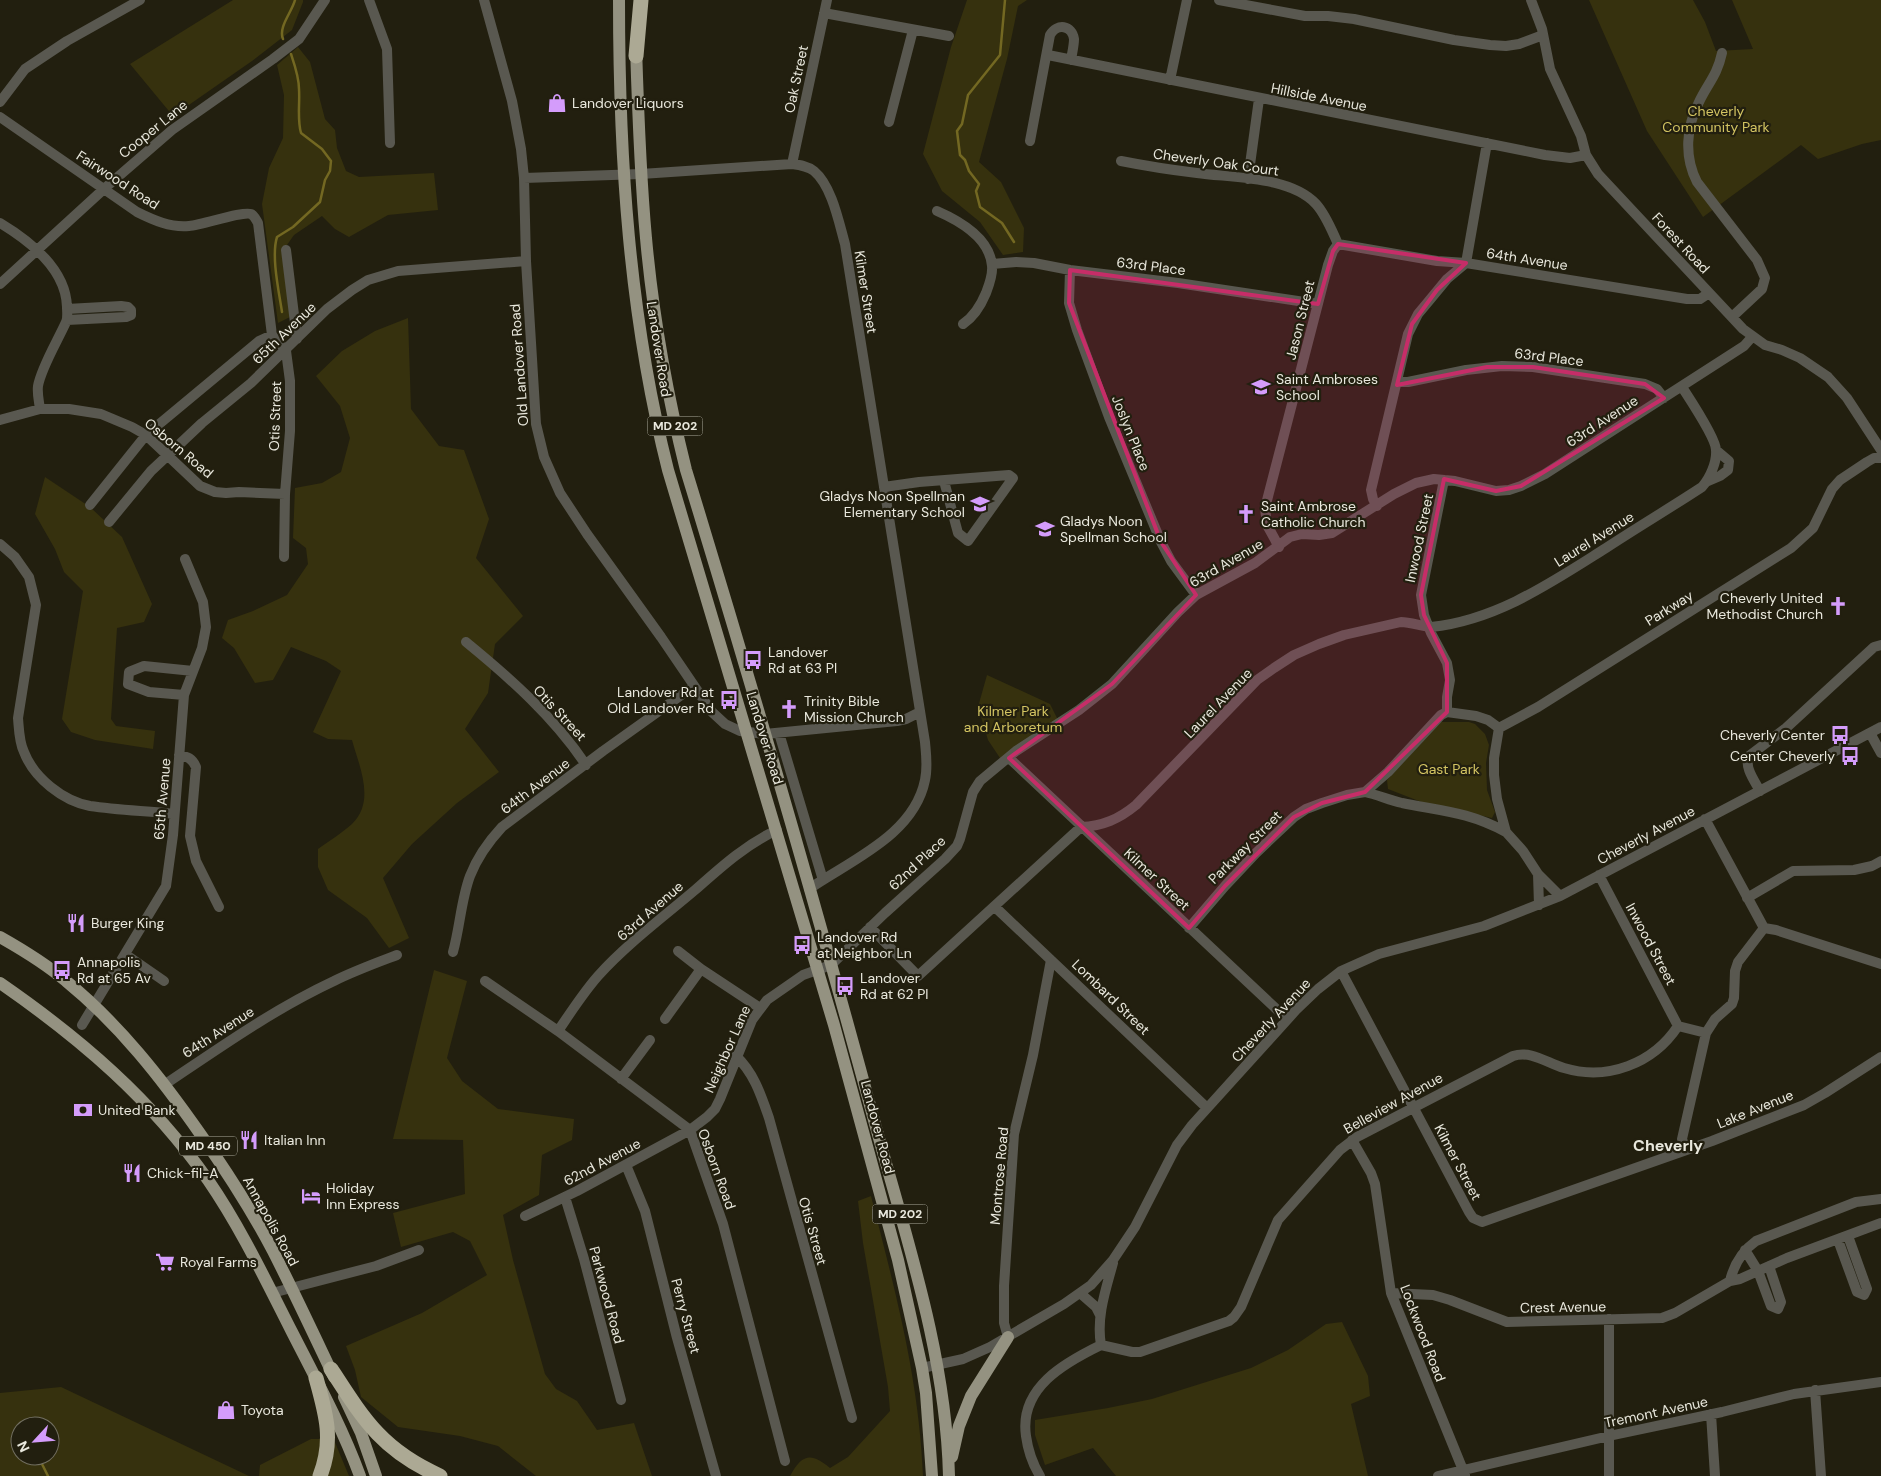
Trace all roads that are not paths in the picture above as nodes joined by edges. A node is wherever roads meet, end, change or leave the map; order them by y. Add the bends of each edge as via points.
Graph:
1 (140, 0) edge
2 (325, 0) edge
3 (369, 0) edge
4 (484, 0) edge
5 (619, 0) edge
6 (634, 0) edge
7 (641, 0) edge
8 (827, 0) edge
9 (1187, 0) edge
10 (1218, 0) edge
11 (1531, 0) edge
12 (824, 13) junction
13 (913, 30) junction
14 (949, 36) dead end
15 (1543, 36) junction
16 (1722, 53) dead end
17 (1048, 55) junction
18 (636, 56) junction
19 (1071, 60) junction
20 (1170, 80) junction
21 (1259, 99) junction
22 (0, 102) edge
23 (0, 117) edge
24 (889, 122) dead end
25 (1030, 141) dead end
26 (390, 143) dead end
27 (1487, 143) junction
28 (1586, 155) junction
29 (1122, 162) dead end
30 (792, 164) junction
31 (624, 174) junction
32 (641, 174) junction
33 (524, 178) junction
34 (1248, 179) junction
35 (105, 188) junction
36 (937, 211) dead end
37 (0, 223) edge
38 (1338, 244) junction
39 (37, 250) junction
40 (286, 250) dead end
41 (526, 261) junction
42 (1466, 263) junction
43 (992, 264) junction
44 (1070, 270) junction
45 (0, 284) edge
46 (1709, 293) junction
47 (1318, 304) junction
48 (67, 309) junction
49 (1732, 316) junction
50 (67, 320) junction
51 (964, 324) dead end
52 (272, 335) junction
53 (1752, 337) junction
54 (297, 339) junction
55 (286, 351) junction
56 (1397, 382) junction
57 (1682, 387) junction
58 (1664, 398) junction
59 (40, 409) junction
60 (0, 420) edge
61 (146, 435) junction
62 (1716, 450) junction
63 (1881, 450) edge
64 (166, 456) junction
65 (1881, 458) edge
66 (1444, 480) junction
67 (944, 481) junction
68 (1706, 482) junction
69 (884, 487) junction
70 (285, 494) junction
71 (90, 505) dead end
72 (1377, 506) junction
73 (109, 522) dead end
74 (0, 544) edge
75 (1279, 547) junction
76 (284, 557) dead end
77 (185, 560) dead end
78 (1196, 596) junction
79 (1429, 627) junction
80 (466, 642) dead end
81 (1881, 646) edge
82 (193, 671) junction
83 (694, 686) junction
84 (184, 696) junction
85 (920, 712) junction
86 (1447, 712) junction
87 (1881, 727) edge
88 (1499, 728) junction
89 (748, 733) junction
90 (779, 733) junction
91 (1870, 733) junction
92 (765, 734) junction
93 (1881, 753) edge
94 (179, 755) junction
95 (1009, 758) junction
96 (586, 765) junction
97 (1760, 791) junction
98 (1365, 792) junction
99 (174, 814) junction
100 (1705, 820) junction
101 (1081, 827) junction
102 (777, 830) junction
103 (1506, 832) junction
104 (173, 835) junction
105 (190, 836) junction
106 (1881, 861) edge
107 (1538, 874) junction
108 (1599, 875) junction
109 (823, 880) junction
110 (809, 890) junction
111 (1560, 896) junction
112 (1747, 898) junction
113 (1539, 905) junction
114 (219, 907) dead end
115 (995, 907) junction
116 (870, 927) junction
117 (1189, 928) junction
118 (1764, 928) junction
119 (0, 937) edge
120 (678, 951) dead end
121 (453, 952) dead end
122 (125, 954) junction
123 (397, 955) dead end
124 (1051, 960) junction
125 (831, 964) junction
126 (1881, 964) edge
127 (701, 968) junction
128 (817, 969) junction
129 (1341, 971) junction
130 (485, 981) dead end
131 (164, 982) dead end
132 (0, 983) edge
133 (94, 1006) junction
134 (760, 1008) junction
135 (664, 1019) dead end
136 (1287, 1019) junction
137 (82, 1025) dead end
138 (1678, 1026) junction
139 (558, 1031) junction
140 (1706, 1033) junction
141 (650, 1040) dead end
142 (736, 1056) junction
143 (1881, 1057) edge
144 (622, 1079) junction
145 (164, 1085) junction
146 (1414, 1107) junction
147 (1207, 1108) junction
148 (690, 1130) junction
149 (1352, 1140) junction
150 (1686, 1150) junction
151 (626, 1166) junction
152 (565, 1197) junction
153 (1881, 1199) edge
154 (525, 1216) dead end
155 (1489, 1220) joint
156 (1881, 1224) edge
157 (1848, 1236) junction
158 (1838, 1240) junction
159 (419, 1250) dead end
160 (1744, 1250) junction
161 (1113, 1260) junction
162 (1769, 1266) junction
163 (1758, 1271) junction
164 (1730, 1281) junction
165 (291, 1289) junction
166 (272, 1293) junction
167 (1080, 1293) junction
168 (1391, 1293) junction
169 (1100, 1315) junction
170 (1609, 1320) junction
171 (1008, 1336) junction
172 (1101, 1344) junction
173 (938, 1365) junction
174 (922, 1368) junction
175 (331, 1369) junction
176 (316, 1378) junction
177 (1881, 1382) edge
178 (1816, 1390) junction
179 (621, 1400) dead end
180 (1711, 1414) junction
181 (852, 1418) dead end
182 (1609, 1436) junction
183 (785, 1461) dead end
184 (949, 1471) edge
185 (1464, 1473) edge
186 (375, 1475) edge
187 (320, 1476) edge
188 (360, 1476) edge
189 (440, 1476) edge
190 (716, 1476) edge
191 (932, 1476) edge
192 (1040, 1476) edge
193 (1438, 1476) edge
194 (1609, 1476) edge
195 (1715, 1476) edge
196 (1821, 1476) edge

1 - 22 street via 25,69
2 - 35 street, Cooper Lane via 292,44 172,130
3 - 26 street via 387,49
4 - 33 street, Old Landover Road via 518,128
5 - 31 main road, Landover Road / MD 202
6 - 18 main road, Landover Road / MD 202
7 - 18 highway
8 - 12 street, Oak Street
9 - 20 street
10 - 15 street via 1305,16 1340,17 1490,45 1519,44
11 - 15 street, Forest Road
12 - 13 street
12 - 30 street, Oak Street
13 - 14 street
13 - 24 street
15 - 28 street, Forest Road via 1550,69
16 - 49 street via 1716,74 1693,117 1688,155 1692,173 1701,190 1756,260 1765,278 1762,289
17 - 19 street, Hillside Avenue
17 - 19 street via 1052,31 1065,27 1071,31 1074,40
17 - 25 street
18 - 32 main road, Landover Road / MD 202
19 - 20 street, Hillside Avenue
20 - 21 street, Hillside Avenue
21 - 27 street, Hillside Avenue
21 - 34 street
23 - 35 street, Fairwood Road
27 - 28 street, Hillside Avenue via 1556,157
27 - 42 street
28 - 46 street, Forest Road via 1598,174
29 - 34 street, Cheverly Oak Court
30 - 32 street, Kilmer Street
30 - 69 street, Kilmer Street via 815,172 824,183 845,244
31 - 32 street, Kilmer Street
31 - 33 street, Kilmer Street
31 - 89 main road, Landover Road / MD 202 via 637,307 659,434
32 - 92 main road, Landover Road / MD 202 via 652,292 674,420
33 - 41 street, Old Landover Road
34 - 38 street, Cheverly Oak Court via 1286,186 1308,197 1324,215
35 - 39 street, Cooper Lane
35 - 52 street, Fairwood Road via 137,212 174,226 208,223 243,214 255,217
36 - 43 street via 976,235 987,249
37 - 39 street
38 - 42 street, 64th Avenue
38 - 47 street, Jason Street via 1331,257
39 - 45 street, Cooper Lane
39 - 48 street via 56,274
40 - 54 street
41 - 54 street, 65th Avenue via 384,274 346,295
41 - 83 street, Old Landover Road via 536,424 550,473 587,534
42 - 46 street, 64th Avenue via 1687,299 1700,299
42 - 56 street via 1437,290 1412,324
43 - 44 street, 63rd Place via 1016,262
43 - 51 street via 983,299 972,318
44 - 47 street, 63rd Place
44 - 78 street, Joslyn Place via 1068,294 1072,314 1109,416 1161,542
46 - 49 street, Forest Road
47 - 75 street, Jason Street via 1265,508 1267,525
48 - 50 street
48 - 50 street via 128,306 131,315
49 - 53 street, Forest Road
50 - 59 street via 41,374
52 - 55 street
52 - 61 street, 65th Avenue via 259,341
53 - 57 street, 63rd Avenue via 1744,346
53 - 63 street, Forest Road via 1800,358 1828,377 1847,398
54 - 55 street, 65th Avenue
55 - 64 street, 65th Avenue
55 - 70 street, Otis Street via 290,431
56 - 58 street, 63rd Place via 1488,367 1533,367 1645,384 1657,389
56 - 72 street via 1371,490
57 - 58 street, 63rd Avenue
57 - 62 street via 1699,413
58 - 66 street, 63rd Avenue via 1521,486 1496,490
59 - 60 street, Osborn Road
59 - 61 street, Osborn Road via 69,408 101,414
61 - 64 street, Osborn Road
61 - 71 street, 65th Avenue
62 - 68 street
62 - 68 street, Laurel Avenue via 1729,461 1728,470
64 - 70 street, Osborn Road via 200,486 214,492
64 - 73 street, 65th Avenue
65 - 88 street, Parkway via 1874,458 1840,480 1812,528 1791,548 1530,712
66 - 72 street, 63rd Avenue via 1416,483
66 - 79 street, Inwood Street via 1421,595
67 - 67 street via 958,533 968,541 1013,478 1009,475
67 - 69 street
68 - 79 street, Laurel Avenue via 1521,600 1468,619
69 - 85 street, Kilmer Street
70 - 76 street, Otis Street
72 - 75 street, 63rd Avenue via 1332,533 1297,534
74 - 99 street via 15,557 29,577 36,604 18,718 23,752 31,766 52,788 88,805
75 - 78 street, 63rd Avenue
77 - 82 street, 65th Avenue via 203,602 206,627
78 - 95 street, 63rd Avenue via 1112,684
79 - 86 street, Inwood Street via 1447,663 1450,680
79 - 101 street, Laurel Avenue via 1401,622 1344,635 1294,655 1257,680 1136,805 1113,821
80 - 96 street, Otis Street via 550,719
81 - 97 street via 1874,647 1786,728 1749,756 1747,767
82 - 84 street, 65th Avenue
82 - 84 street via 144,666 129,672 128,684 149,692
83 - 89 street, Old Landover Road via 719,719 732,729
83 - 96 street, 64th Avenue
84 - 94 street, 65th Avenue
85 - 90 street via 897,721
85 - 109 street via 927,769 917,803 890,835
86 - 88 street via 1476,716
86 - 98 street via 1436,719 1398,762
87 - 91 street, Cheverly Avenue
88 - 103 street via 1494,775 1498,807
89 - 92 street, Old Landover Road
89 - 102 main road, Landover Road / MD 202
90 - 92 street
90 - 109 street
91 - 93 street
91 - 97 street, Cheverly Avenue
92 - 110 main road, Landover Road / MD 202
94 - 99 street, 65th Avenue
94 - 105 street via 193,760 196,767
95 - 101 street, Kilmer Street
95 - 116 street, 62nd Place via 980,781 956,846
96 - 121 street, 64th Avenue via 502,827 489,844 468,881
97 - 100 street, Cheverly Avenue
98 - 103 street via 1469,816
98 - 117 street, Parkway Street via 1322,803 1294,817 1224,886
99 - 104 street, 65th Avenue
100 - 108 street, Cheverly Avenue
100 - 112 street
101 - 115 street
101 - 117 street, Kilmer Street
102 - 128 main road, Landover Road / MD 202
102 - 139 street, 63rd Avenue via 739,852 639,937 598,976
103 - 107 street
104 - 105 street
104 - 122 street, 65th Avenue via 166,886
105 - 114 street via 196,861
106 - 112 street via 1854,870 1793,871
107 - 111 street
107 - 113 street
108 - 111 street, Cheverly Avenue
108 - 138 street, Inwood Street
109 - 110 street
110 - 125 main road, Landover Road / MD 202
111 - 113 street, Cheverly Avenue
112 - 118 street
113 - 129 street, Cheverly Avenue via 1484,926 1379,954
115 - 116 street via 918,976
115 - 124 street, Lombard Street
116 - 125 street, 62nd Place
117 - 136 street, Kilmer Street
118 - 126 street
118 - 140 street via 1738,962 1732,1004 1715,1019
119 - 133 main road, Annapolis Road / MD 450 via 44,964
120 - 127 street
122 - 131 street
122 - 133 street, 65th Avenue
123 - 145 street, 64th Avenue via 334,980 302,997
124 - 147 street, Lombard Street
124 - 171 street, Montrose Road via 1014,1134 1004,1286 1004,1323
125 - 128 street, 62nd Place
125 - 173 main road, Landover Road / MD 202
127 - 134 street
127 - 135 street
128 - 134 street, Neighbor Lane via 784,988
128 - 174 main road, Landover Road / MD 202 via 898,1260
129 - 136 street, Cheverly Avenue
129 - 146 street, Kilmer Street
130 - 139 street, Osborn Road
132 - 166 main road, MD 450 via 85,1046 117,1074 162,1122 217,1194
133 - 137 street, 65th Avenue
133 - 145 main road, Annapolis Road / MD 450
134 - 142 street, Neighbor Lane
136 - 147 street, Cheverly Avenue
138 - 140 street
138 - 146 street, Belleview Avenue via 1672,1036 1652,1053 1622,1069 1578,1071 1519,1054
139 - 144 street, Osborn Road
140 - 150 street via 1682,1138
141 - 144 street
142 - 148 street, Neighbor Lane via 715,1109
142 - 181 street, Otis Street via 757,1085 769,1118
143 - 150 street, Lake Avenue via 1804,1105
144 - 148 street, Osborn Road
145 - 165 main road, Annapolis Road / MD 450 via 233,1183
146 - 149 street, Belleview Avenue
146 - 155 street, Kilmer Street via 1469,1212 1478,1221
147 - 161 street, Cheverly Avenue via 1177,1145 1135,1227
148 - 151 street, 62nd Avenue
148 - 183 street, Osborn Road via 723,1224
149 - 168 street, Lockwood Road via 1375,1184
149 - 172 street, Belleview Avenue via 1278,1220 1234,1317 1140,1352
150 - 155 street, Lake Avenue
151 - 152 street, 62nd Avenue
151 - 190 street, Perry Street via 645,1211
152 - 154 street, 62nd Avenue
152 - 179 street, Parkwood Road
153 - 160 street via 1847,1206 1756,1241
156 - 157 street, Crest Avenue
157 - 158 street, Crest Avenue
157 - 158 street via 1867,1288 1864,1295 1857,1292
158 - 162 street, Crest Avenue
159 - 165 street via 376,1266
160 - 163 street
160 - 164 street via 1733,1268
161 - 167 street, Cheverly Avenue
161 - 169 street
162 - 163 street, Crest Avenue
162 - 163 street via 1781,1302 1778,1309 1771,1306
163 - 164 street, Crest Avenue
164 - 170 street, Crest Avenue via 1666,1317
165 - 166 street
165 - 175 main road, Annapolis Road / MD 450
166 - 176 main road, MD 450
166 - 186 main road via 286,1301
167 - 169 street
167 - 171 street, Cheverly Avenue
168 - 170 street, Crest Avenue via 1433,1295 1507,1322
168 - 185 street, Lockwood Road
169 - 172 street
170 - 182 street
171 - 173 street, Cheverly Avenue via 976,1354
171 - 184 main road via 971,1396 959,1426
172 - 192 street via 1046,1380 1030,1402 1025,1428 1030,1455
173 - 174 street, Cheverly Avenue
173 - 184 main road, Landover Road / MD 202
174 - 191 main road, Landover Road / MD 202
175 - 186 main road, Annapolis Road / MD 450 via 361,1433
175 - 189 highway via 379,1437 408,1459
176 - 187 highway via 328,1428 327,1453
176 - 188 main road, MD 450
177 - 178 street, Tremont Avenue
178 - 180 street, Tremont Avenue
178 - 196 street
180 - 182 street, Tremont Avenue
180 - 195 street
182 - 185 street, Tremont Avenue
182 - 194 street
185 - 193 street, Tremont Avenue

